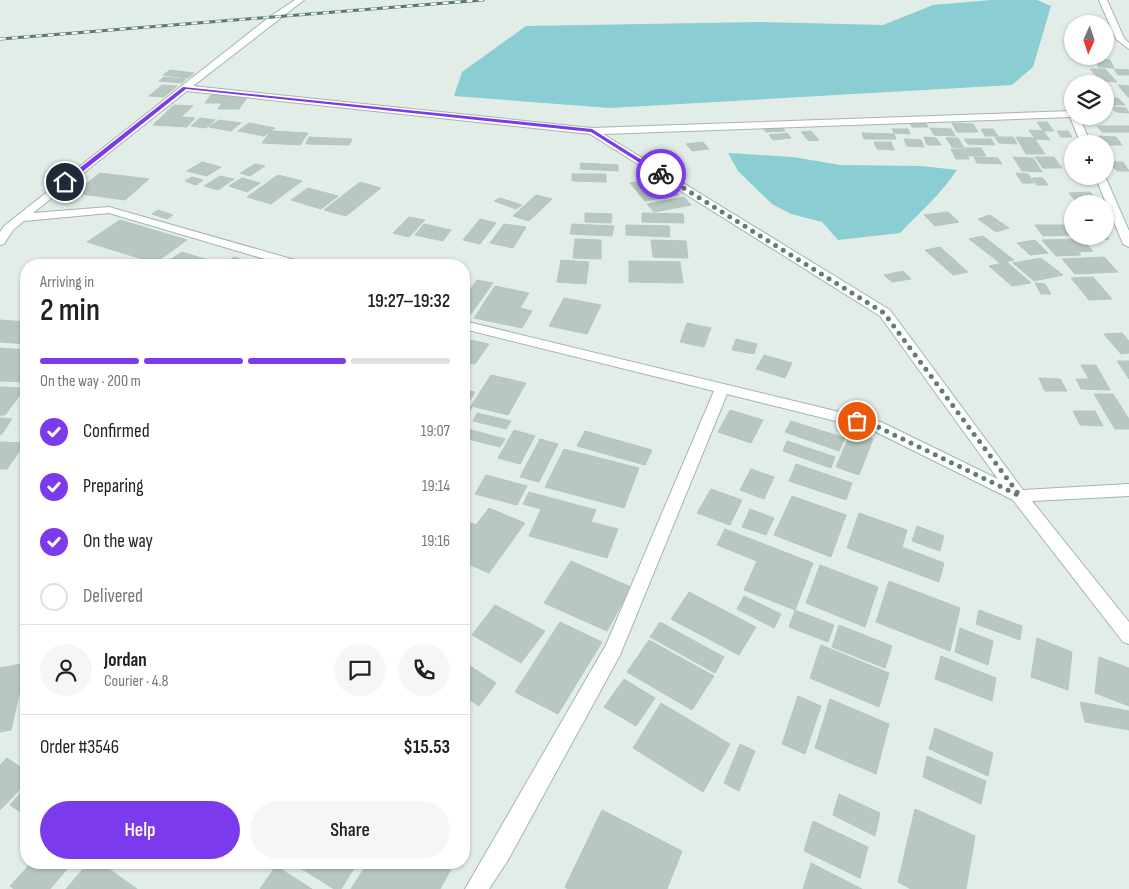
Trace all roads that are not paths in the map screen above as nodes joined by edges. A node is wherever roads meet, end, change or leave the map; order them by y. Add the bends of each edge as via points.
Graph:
1 (300, 0) edge
2 (1103, 0) edge
3 (1129, 47) edge
4 (185, 88) junction
5 (1064, 115) edge
6 (592, 131) junction
7 (1104, 185) edge
8 (20, 218) junction
9 (4, 228) edge
10 (0, 242) edge
11 (1129, 244) edge
12 (283, 259) edge
13 (470, 326) edge
14 (722, 388) junction
15 (1129, 490) edge
16 (1020, 496) junction
17 (1129, 636) edge
18 (476, 889) edge

1 - 4 street
2 - 3 street via 1120,40
4 - 6 street
4 - 8 street
5 - 6 street
6 - 16 street via 884,313
7 - 11 street
8 - 9 street
8 - 12 street via 109,210
9 - 10 street
13 - 14 street
14 - 16 street via 876,426
14 - 18 street via 614,649
15 - 16 street
16 - 17 street

